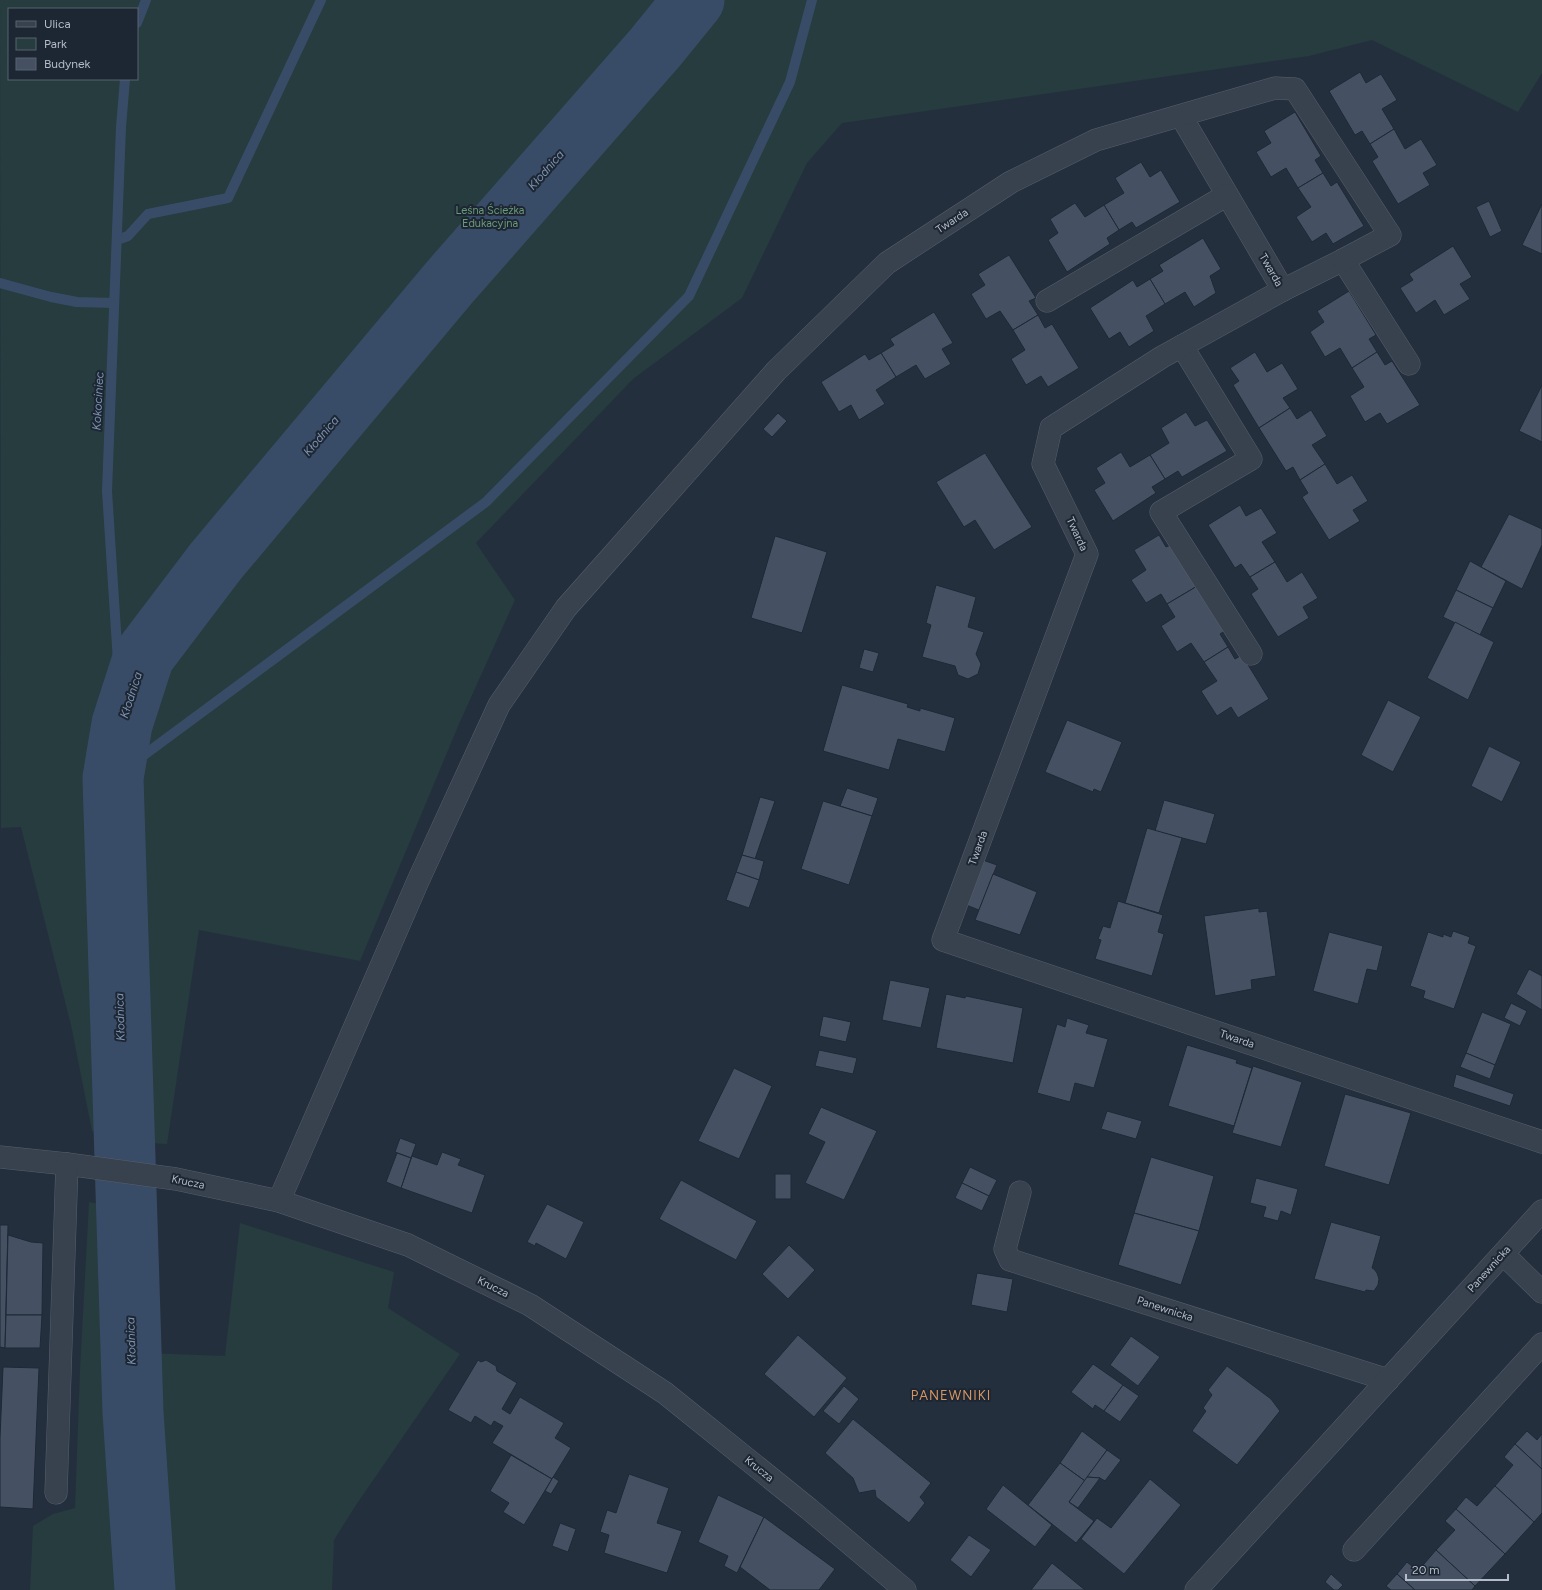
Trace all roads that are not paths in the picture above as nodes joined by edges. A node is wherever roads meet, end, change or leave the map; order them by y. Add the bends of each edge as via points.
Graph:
1 (1181, 116) junction
2 (1227, 195) junction
3 (1343, 260) junction
4 (1283, 290) junction
5 (1046, 301) dead end
6 (1182, 346) junction
7 (1408, 364) dead end
8 (1251, 654) dead end
9 (1542, 1142) edge
10 (0, 1157) edge
11 (68, 1164) junction
12 (1020, 1192) dead end
13 (279, 1201) junction
14 (1542, 1211) edge
15 (1502, 1254) junction
16 (1542, 1292) edge
17 (1542, 1344) edge
18 (1388, 1380) junction
19 (56, 1493) dead end
20 (1354, 1550) dead end
21 (905, 1590) edge
22 (1196, 1590) edge

1 - 2 street, Twarda
1 - 3 street via 1276,88 1295,89 1390,235
1 - 13 street, Twarda via 1096,140 1011,182 887,263 780,366 566,608 499,705 418,881
2 - 4 street, Twarda
2 - 5 street
3 - 4 street
3 - 7 street
4 - 6 street, Twarda
6 - 8 street via 1251,459 1161,512
6 - 9 street, Twarda via 1051,428 1042,464 1087,554 943,940
10 - 11 street, Krucza
11 - 13 street, Krucza via 176,1179
11 - 19 street
12 - 18 street, Panewnicka via 1005,1249 1010,1260
13 - 21 street, Krucza via 408,1245 530,1305 666,1393
14 - 15 street, Panewnicka
15 - 16 street
15 - 18 street, Panewnicka
17 - 20 street
18 - 22 street, Panewnicka

